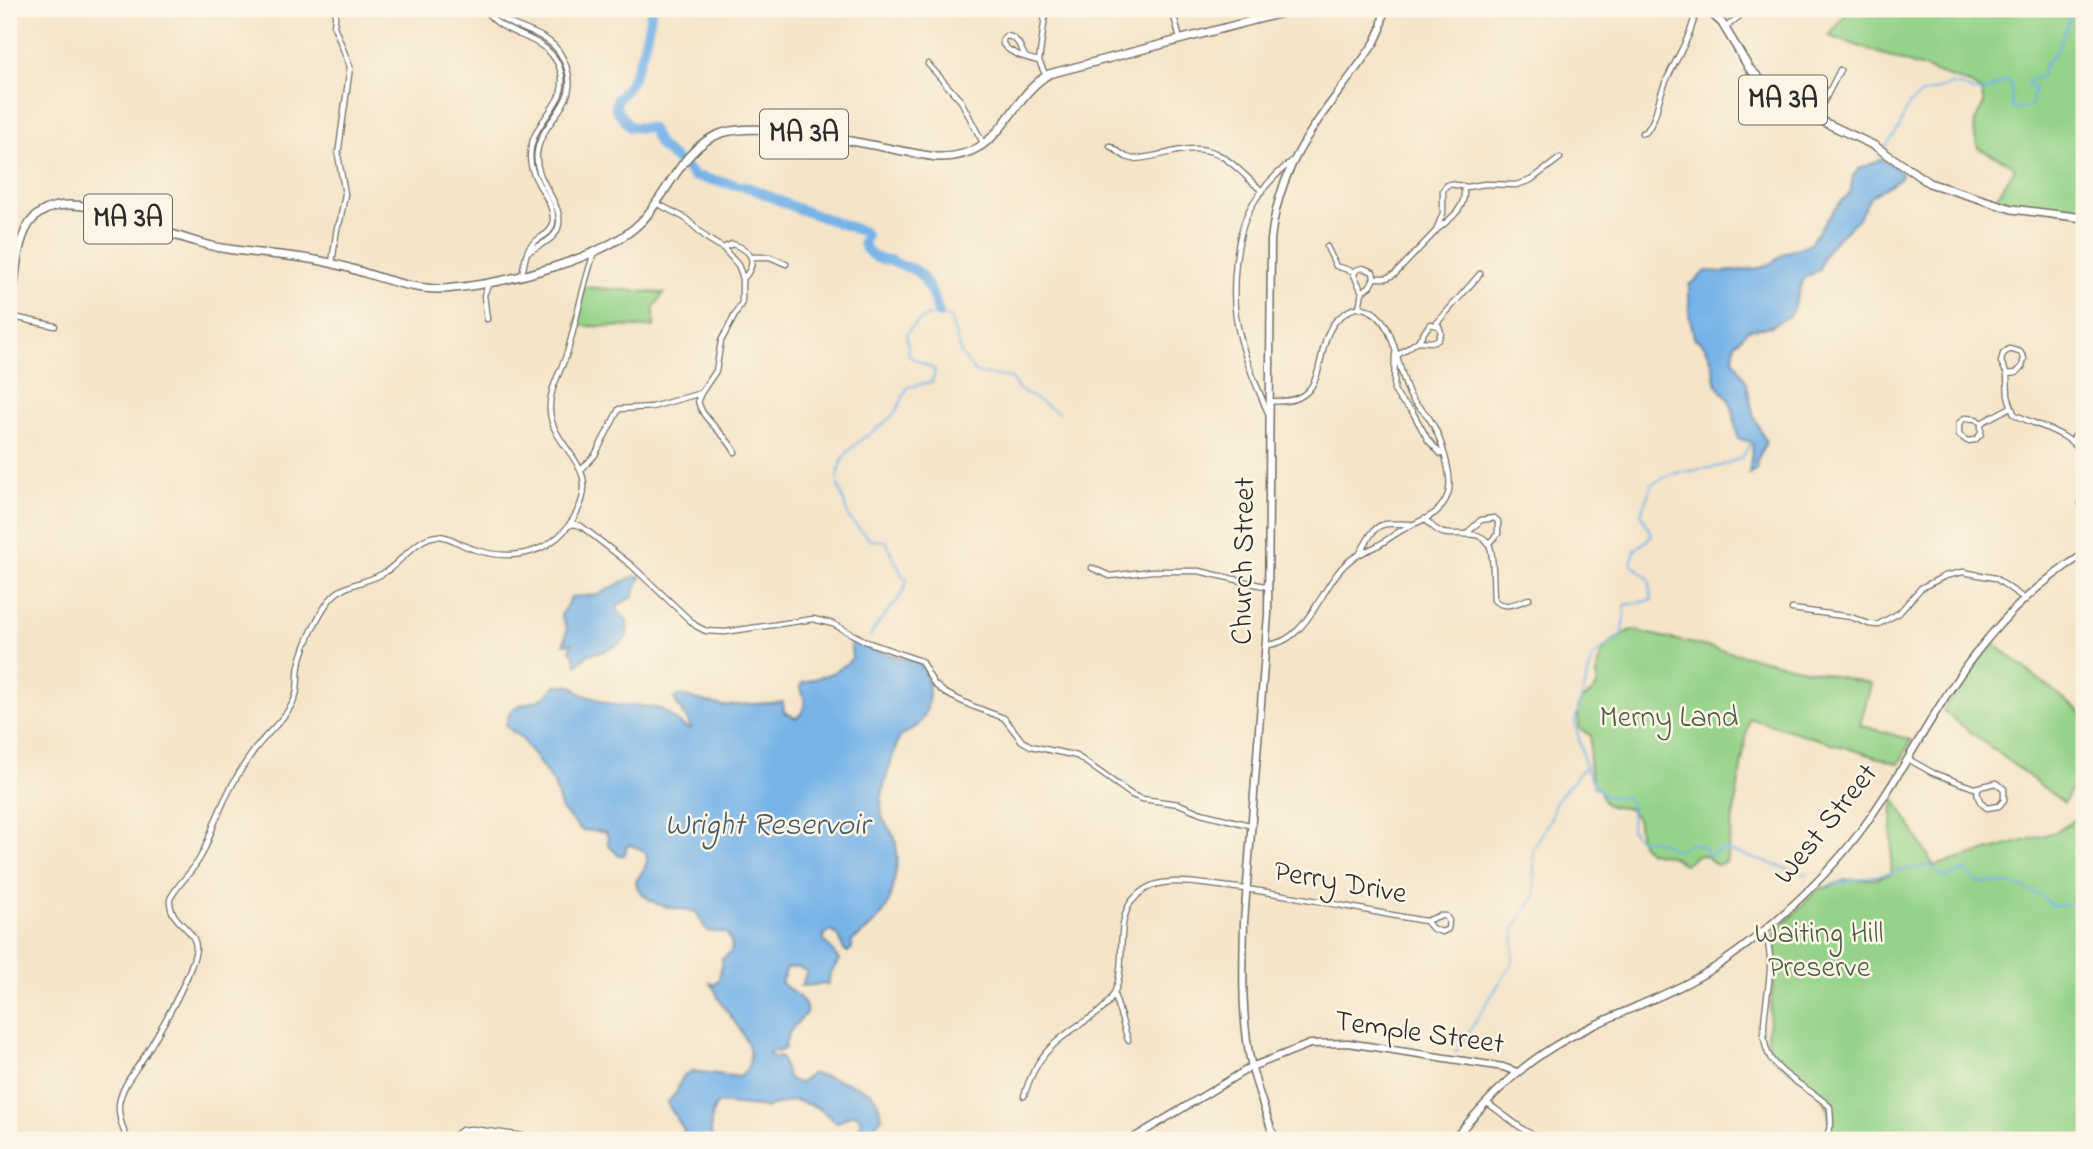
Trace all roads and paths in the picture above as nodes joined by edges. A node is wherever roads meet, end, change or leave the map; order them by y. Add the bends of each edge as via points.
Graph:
1 (336, 9) edge
2 (488, 9) edge
3 (1046, 9) edge
4 (1172, 9) edge
5 (1297, 9) edge
6 (1384, 9) edge
7 (1696, 9) edge
8 (1707, 9) edge
9 (1748, 9) edge
10 (512, 24) junction
11 (1725, 28) junction
12 (507, 30) junction
13 (1180, 39) junction
14 (1025, 57) junction
15 (563, 58) junction
16 (556, 61) junction
17 (1039, 61) junction
18 (928, 64) dead end
19 (1840, 70) dead end
20 (1046, 76) junction
21 (552, 110) junction
22 (558, 114) junction
23 (1815, 118) junction
24 (1642, 133) dead end
25 (983, 144) junction
26 (1110, 145) dead end
27 (531, 146) junction
28 (537, 149) junction
29 (1560, 158) dead end
30 (1292, 161) junction
31 (1463, 186) junction
32 (1262, 191) junction
33 (546, 194) junction
34 (656, 203) junction
35 (2084, 218) edge
36 (1436, 231) junction
37 (1327, 247) dead end
38 (723, 248) junction
39 (594, 252) junction
40 (751, 257) junction
41 (329, 263) junction
42 (786, 264) dead end
43 (1355, 272) junction
44 (522, 274) junction
45 (1480, 274) dead end
46 (1374, 278) junction
47 (743, 279) junction
48 (489, 282) junction
49 (1362, 292) junction
50 (1359, 308) junction
51 (9, 316) edge
52 (487, 319) dead end
53 (1436, 324) junction
54 (55, 326) dead end
55 (1418, 341) junction
56 (1395, 348) junction
57 (1398, 355) junction
58 (2007, 374) junction
59 (701, 393) junction
60 (1270, 401) junction
61 (2011, 407) junction
62 (1270, 419) junction
63 (1981, 423) junction
64 (2084, 424) edge
65 (2072, 440) junction
66 (735, 452) dead end
67 (1444, 458) junction
68 (2084, 458) edge
69 (581, 470) junction
70 (2084, 484) edge
71 (1426, 520) junction
72 (2084, 520) edge
73 (1413, 524) junction
74 (567, 526) junction
75 (1466, 534) junction
76 (1488, 544) junction
77 (1360, 554) junction
78 (2084, 554) edge
79 (1092, 568) dead end
80 (1269, 587) junction
81 (1529, 599) dead end
82 (2025, 599) junction
83 (1792, 610) dead end
84 (1266, 645) junction
85 (1908, 759) junction
86 (1978, 789) junction
87 (1252, 826) junction
88 (1246, 889) junction
89 (1426, 921) junction
90 (1763, 930) junction
91 (1114, 994) junction
92 (1128, 1040) dead end
93 (1251, 1066) junction
94 (1517, 1072) junction
95 (1024, 1096) dead end
96 (1486, 1102) junction
97 (524, 1136) dead end
98 (127, 1140) edge
99 (450, 1140) edge
100 (1130, 1140) edge
101 (1275, 1140) edge
102 (1453, 1140) edge
103 (1542, 1140) edge
104 (1825, 1140) edge

1 - 41 street via 334,26 350,67 338,155 345,194
2 - 10 street
2 - 12 street via 493,21
3 - 17 street
4 - 13 street
5 - 13 main road, MA 3A
6 - 30 main road, Church Street via 1374,42
7 - 24 street via 1649,129
8 - 11 main road, MA 3A
9 - 11 street
10 - 12 street
10 - 15 street via 549,41
11 - 23 main road, MA 3A via 1768,89
12 - 16 street via 542,46
13 - 20 main road, MA 3A
14 - 14 street via 1006,48 1003,39 1017,40
14 - 17 street
15 - 16 street
15 - 22 street via 569,83
16 - 21 street via 562,81
17 - 20 street
18 - 25 street via 961,101
19 - 23 street
20 - 25 main road, MA 3A
21 - 22 street
21 - 27 street
22 - 28 street
23 - 35 main road, MA 3A via 1875,146 1920,178 1949,191 2025,212
25 - 34 main road, MA 3A via 960,156 936,157 805,135 733,131 715,136 696,150
26 - 32 street via 1133,159 1210,149
27 - 28 street
27 - 33 street via 531,167
28 - 33 street via 537,167
29 - 31 street via 1525,183
30 - 32 street
30 - 60 main road, Church Street via 1273,226
31 - 36 street via 1460,210
31 - 36 street via 1451,184 1443,190 1443,213
32 - 62 street via 1240,242 1235,307 1250,372
33 - 44 street via 553,207 551,229 533,244
34 - 38 street via 685,218
34 - 39 main road, MA 3A via 623,237
36 - 46 street via 1395,274
37 - 43 street via 1336,266
38 - 40 street via 736,245
38 - 47 street
39 - 44 main road, MA 3A
39 - 69 street via 550,402 554,425
40 - 42 street via 770,257
40 - 47 street via 751,269
41 - 48 main road, MA 3A via 429,289
41 - 51 main road, MA 3A via 215,246 90,207 61,206 36,216 23,233
43 - 46 street via 1367,268
43 - 49 street
44 - 48 main road, MA 3A
45 - 53 street
46 - 49 street
47 - 59 street via 742,302 721,341 716,371
48 - 52 street via 484,295
49 - 50 street
50 - 56 street via 1380,318
50 - 60 street via 1339,316 1331,327 1307,392 1289,400
51 - 54 street
53 - 55 street via 1427,326
53 - 55 street via 1441,333 1438,340
55 - 57 street
56 - 57 street
56 - 67 street via 1394,390
57 - 67 street via 1412,399 1431,420
58 - 58 street via 2022,367 2020,352 2009,349 2003,354 2001,362
58 - 61 street
59 - 66 street via 700,407
59 - 69 street via 652,407 619,409 595,455
60 - 62 main road, Church Street
61 - 63 street
61 - 65 street via 2023,419
62 - 80 main road, Church Street
63 - 63 street via 1975,440 1959,435 1959,423 1965,418
64 - 65 street
65 - 68 street
67 - 71 street via 1450,473 1448,494
69 - 74 street via 583,496
70 - 72 street
71 - 73 street
71 - 75 street via 1436,531
73 - 77 street
73 - 77 street via 1381,524
74 - 87 street via 581,526 702,629 725,632 803,619 833,624 867,642 915,657 941,690 1004,718 1031,746 1077,756 1132,795
74 - 98 street via 540,550 517,554 487,553 448,538 432,538 380,576 335,594 325,607 305,648 295,699 252,753 200,858 170,899 172,914 193,936 196,947 158,1032 121,1094 119,1116
75 - 76 street via 1479,536
75 - 76 street via 1482,520 1494,518 1498,534
76 - 81 street via 1494,600 1505,607
77 - 84 street via 1329,582 1293,635
78 - 82 main road, West Street
79 - 80 street via 1110,576 1199,571
80 - 84 main road, Church Street
82 - 83 street via 1995,579 1963,572 1921,588 1899,613 1877,625
82 - 85 main road, West Street via 1970,660
84 - 87 main road, Church Street
85 - 86 street
85 - 90 main road, West Street via 1844,850 1809,890
86 - 86 street via 1997,783 2004,789 2004,800 1987,808 1980,803
87 - 88 main road, Church Street
88 - 89 street, Perry Drive
88 - 91 street, Perry Drive via 1166,882 1142,891 1125,916
88 - 93 main road, Church Street via 1243,992
89 - 89 street, Perry Drive via 1444,916 1449,926 1437,931
90 - 94 main road, West Street via 1707,972 1588,1027
90 - 104 street via 1771,958 1765,1044 1779,1068 1830,1107 1831,1125
91 - 92 street
91 - 95 street via 1100,1011 1041,1056
93 - 94 main road, Temple Street via 1304,1045 1332,1042
93 - 100 main road, Temple Street
93 - 101 main road, Church Street
94 - 96 main road, West Street
96 - 102 main road, West Street
96 - 103 street
97 - 99 street via 472,1129 462,1130

